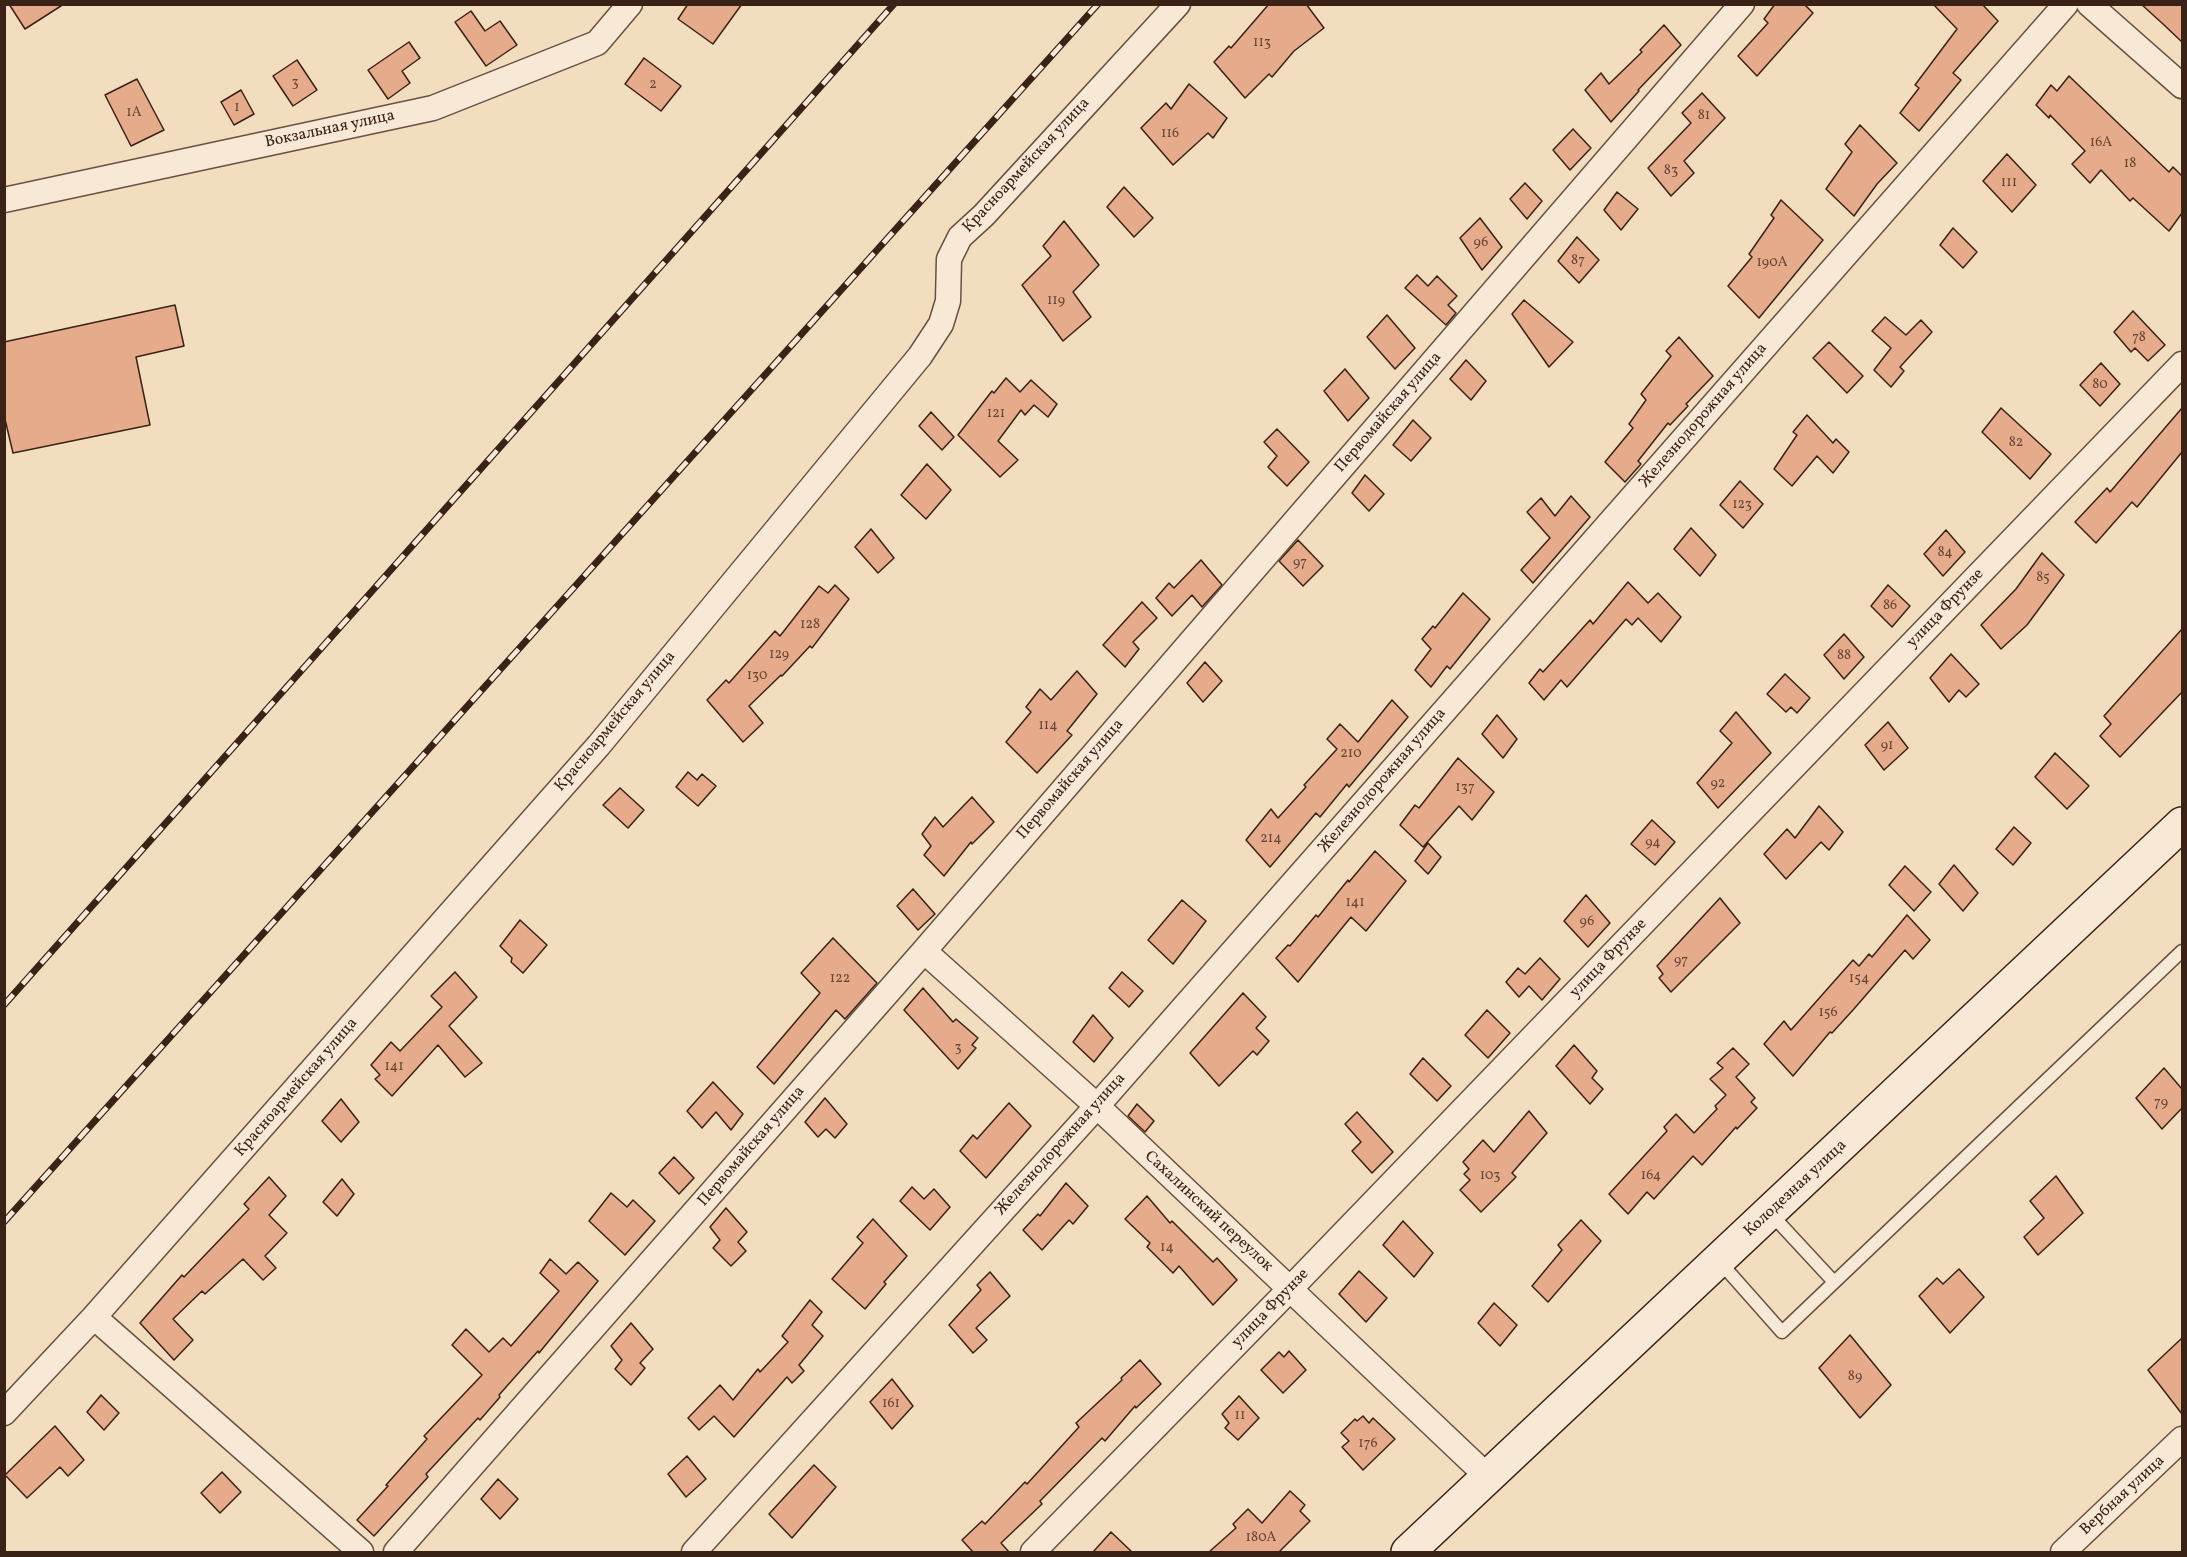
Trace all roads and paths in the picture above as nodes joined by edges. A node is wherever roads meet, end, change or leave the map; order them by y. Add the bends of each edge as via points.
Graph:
1 (630, 4) edge
2 (1178, 4) edge
3 (1742, 4) edge
4 (2066, 4) edge
5 (2089, 4) edge
6 (2182, 86) edge
7 (4, 200) edge
8 (2182, 364) edge
9 (2182, 824) edge
10 (924, 951) junction
11 (2182, 951) edge
12 (1097, 1106) junction
13 (1770, 1213) junction
14 (1719, 1261) junction
15 (1834, 1282) junction
16 (1290, 1289) junction
17 (94, 1317) junction
18 (4, 1413) edge
19 (2182, 1439) edge
20 (1488, 1477) junction
21 (362, 1552) edge
22 (396, 1552) edge
23 (694, 1552) edge
24 (1033, 1552) edge
25 (1408, 1552) edge
26 (2063, 1552) edge

1 - 7 street, Вокзальная улица via 597,43 433,108
2 - 17 street, Красноармейская улица via 960,237 949,259 948,301 941,324 920,356 599,745
3 - 10 street, Первомайская улица
4 - 12 street, Железнодорожная улица
5 - 6 street
8 - 16 street, улица Фрунзе
9 - 13 main road, Колодезная улица
10 - 12 street, Сахалинский переулок
10 - 22 street, Первомайская улица
11 - 15 lane
12 - 16 street, Сахалинский переулок
12 - 23 street, Железнодорожная улица
13 - 14 main road, Колодезная улица
13 - 15 lane
14 - 15 lane via 1782,1332
14 - 20 main road, Колодезная улица
16 - 20 street, Сахалинский переулок
16 - 24 street, улица Фрунзе
17 - 18 street, Красноармейская улица
17 - 21 street
19 - 26 street, Вербная улица
20 - 25 main road, Колодезная улица

